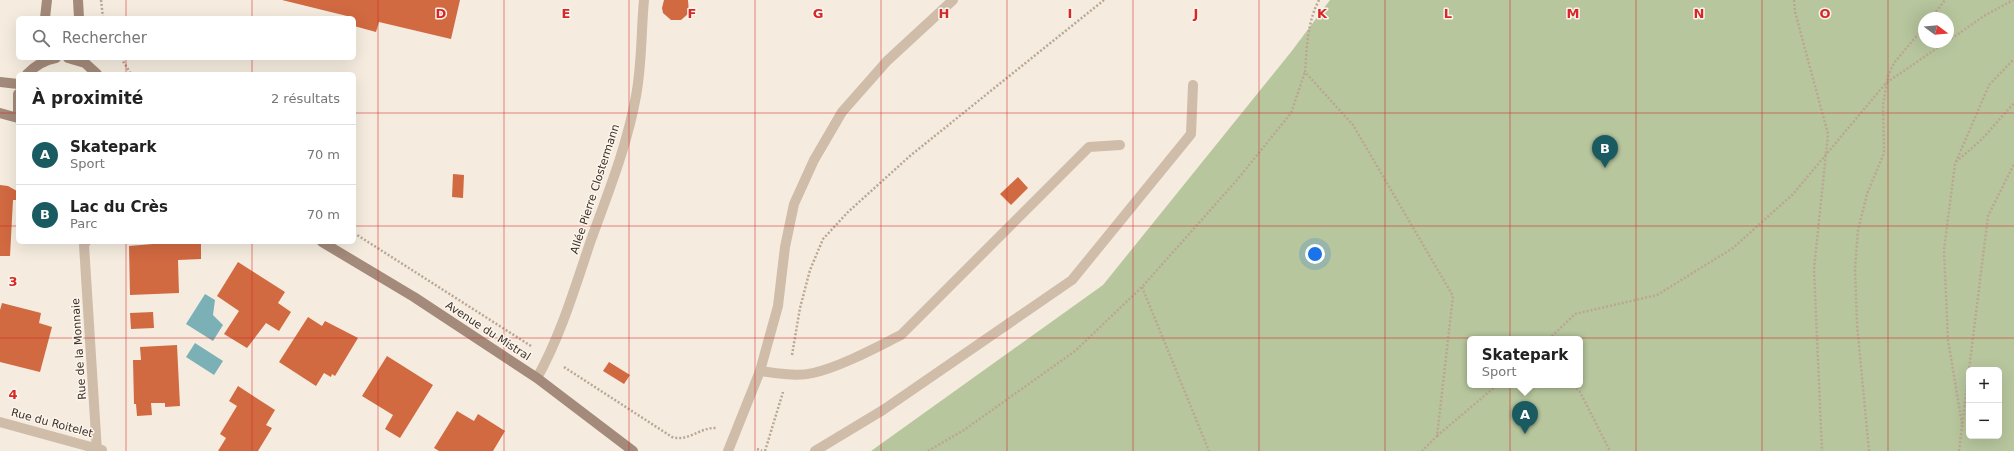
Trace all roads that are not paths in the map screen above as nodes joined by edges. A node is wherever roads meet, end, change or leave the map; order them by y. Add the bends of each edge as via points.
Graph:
1 (47, 0) edge
2 (78, 0) edge
3 (644, 0) edge
4 (953, 0) edge
5 (45, 16) edge
6 (79, 16) edge
7 (46, 60) edge
8 (84, 61) edge
9 (33, 66) edge
10 (95, 72) edge
11 (0, 82) edge
12 (16, 84) edge
13 (1194, 85) dead end
14 (0, 113) edge
15 (16, 117) edge
16 (1120, 145) dead end
17 (83, 244) edge
18 (325, 244) edge
19 (760, 371) junction
20 (537, 378) junction
21 (0, 422) edge
22 (99, 450) edge
23 (633, 451) edge
24 (728, 451) edge
25 (815, 451) edge

1 - 5 street
2 - 6 street
3 - 20 street, Allée Pierre Clostermann via 641,60 625,144 549,357
4 - 19 street via 887,61 842,112 814,160 794,204 785,247 778,306
7 - 9 street
8 - 10 street
11 - 12 street
13 - 25 street via 1191,134 1072,280 883,410
14 - 15 street
16 - 19 street via 1089,147 901,335 862,355 812,374
17 - 22 street, Rue de la Monnaie
18 - 20 street, Avenue du Mistral via 414,297
19 - 24 street
20 - 23 street, Avenue du Mistral
21 - 22 street, Rue du Roitelet

